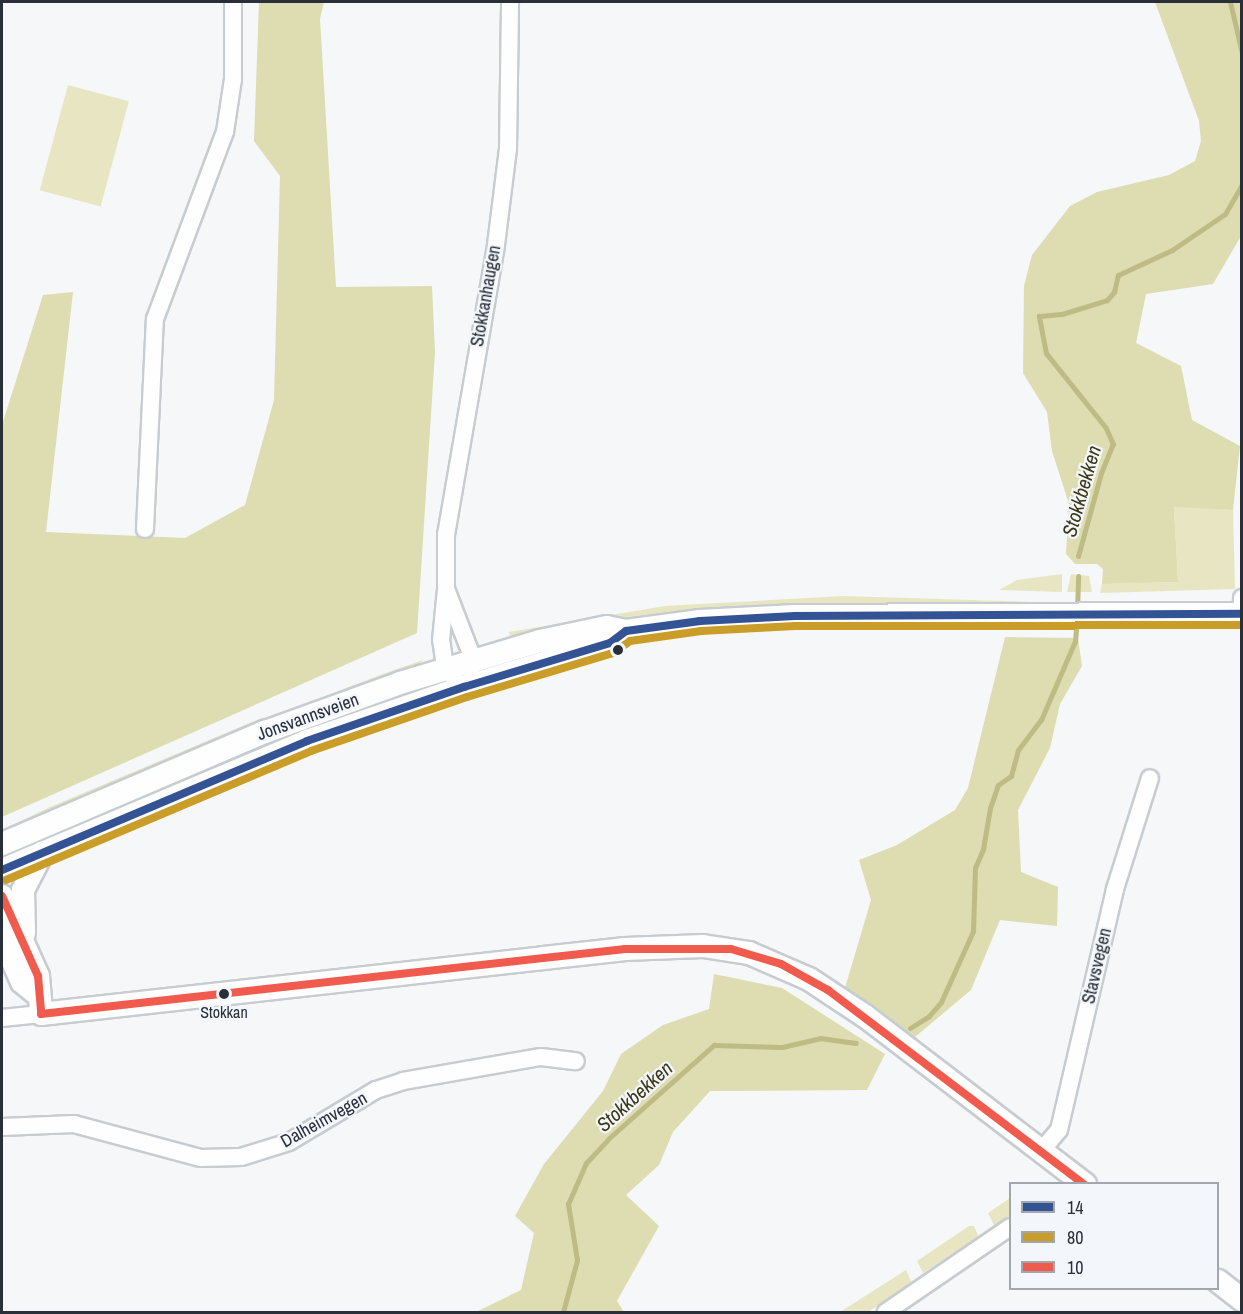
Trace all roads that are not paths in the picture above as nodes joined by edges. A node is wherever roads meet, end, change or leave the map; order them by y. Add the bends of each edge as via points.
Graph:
1 (233, 2) edge
2 (510, 2) edge
3 (145, 529) dead end
4 (446, 590) junction
5 (1241, 609) edge
6 (626, 631) junction
7 (473, 659) junction
8 (445, 667) junction
9 (464, 687) junction
10 (1150, 778) dead end
11 (2, 844) edge
12 (42, 853) junction
13 (2, 870) edge
14 (2, 897) edge
15 (12, 940) edge
16 (40, 1004) junction
17 (2, 1018) edge
18 (576, 1061) dead end
19 (2, 1127) edge
20 (1041, 1150) junction
21 (1073, 1180) edge
22 (1009, 1228) edge
23 (1219, 1282) edge
24 (1242, 1300) edge
25 (886, 1312) edge

1 - 3 street via 233,79 225,132 155,319
2 - 4 street, Stokkanhaugen via 508,148 496,245 451,493
4 - 7 street, Stokkanhaugen
4 - 8 street, Stokkanhaugen via 440,627
5 - 6 main road, Jonsvannsveien via 1137,615 758,617
6 - 7 main road, Jonsvannsveien via 607,627
6 - 9 main road, Jonsvannsveien via 609,643
7 - 8 main road, Jonsvannsveien
7 - 9 street
8 - 9 street
8 - 11 main road, Jonsvannsveien via 265,732
9 - 12 main road, Jonsvannsveien via 307,741
10 - 20 street, Stavsvegen via 1115,889 1059,1130
12 - 13 main road, Jonsvannsveien
12 - 15 main road via 24,890
14 - 15 main road
15 - 16 main road via 38,976
16 - 17 street
16 - 20 main road via 626,949 731,949 781,964 828,990
18 - 19 street, Dalheimvegen via 541,1057 403,1081 376,1090 289,1142 241,1157 201,1158 74,1124
20 - 21 main road
22 - 25 street
23 - 24 main road

